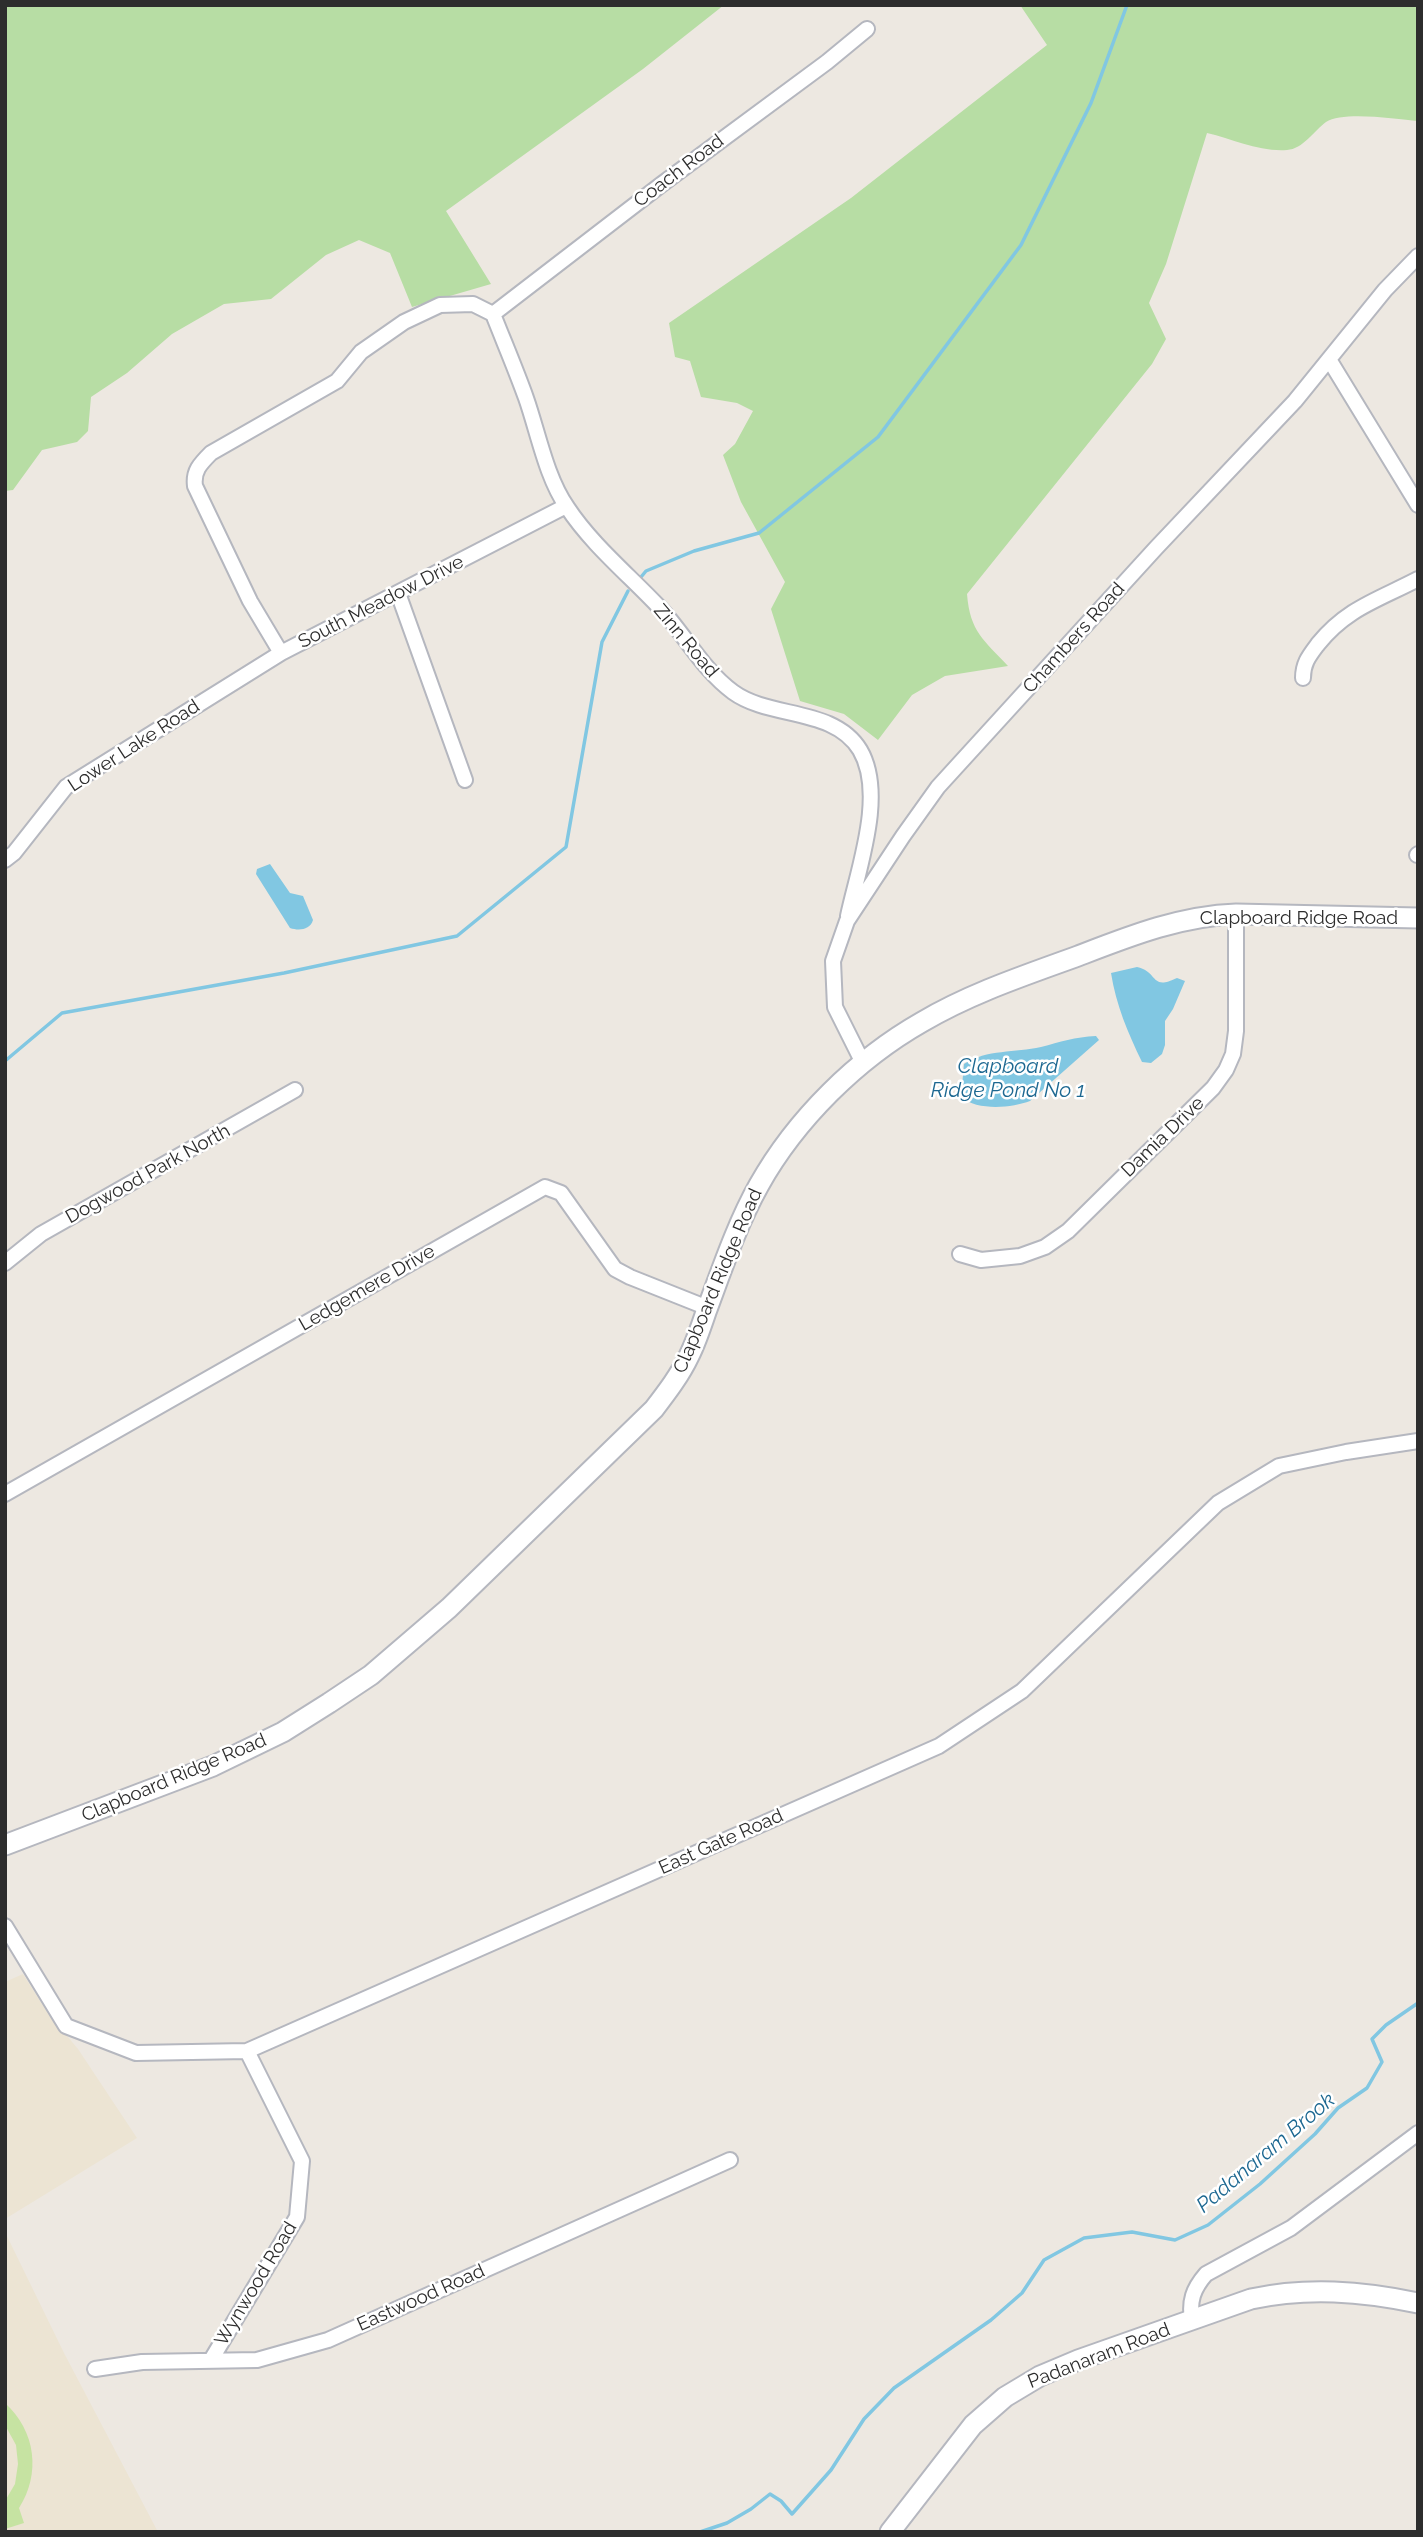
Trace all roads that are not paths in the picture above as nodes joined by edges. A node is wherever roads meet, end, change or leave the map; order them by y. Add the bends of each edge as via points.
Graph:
1 (867, 29) dead end
2 (1418, 256) edge
3 (493, 314) junction
4 (1330, 361) junction
5 (1418, 505) edge
6 (566, 506) junction
7 (1418, 579) edge
8 (398, 593) junction
9 (281, 653) junction
10 (1303, 678) dead end
11 (465, 780) dead end
12 (5, 860) edge
13 (1236, 914) junction
14 (1417, 920) edge
15 (847, 921) junction
16 (863, 1063) junction
17 (295, 1090) dead end
18 (960, 1254) dead end
19 (5, 1263) edge
20 (708, 1308) junction
21 (1418, 1441) edge
22 (5, 1494) edge
23 (5, 1845) edge
24 (5, 1926) edge
25 (247, 2051) junction
26 (1418, 2133) edge
27 (730, 2160) dead end
28 (1418, 2303) edge
29 (1192, 2320) junction
30 (211, 2360) junction
31 (95, 2369) dead end
32 (890, 2532) edge

1 - 3 street, Coach Road
2 - 4 street, Chambers Road
3 - 6 street, Zinn Road
3 - 9 street, South Meadow Drive via 473,304 440,305 404,322 361,352 337,382 211,453 199,466 195,486 250,601
4 - 5 street
4 - 15 street, Chambers Road via 938,787
6 - 8 street, South Meadow Drive
6 - 15 street, Zinn Road via 619,569 660,608 717,679 757,703 840,729 860,751 871,791 870,816
7 - 10 street via 1343,617 1308,656
8 - 9 street, South Meadow Drive
8 - 11 street
9 - 12 street, Lower Lake Road via 66,787
13 - 14 main road, Clapboard Ridge Road
13 - 16 main road, Clapboard Ridge Road via 1150,929 1001,985 922,1022
13 - 18 street, Damia Drive via 1233,1054 1213,1088 1068,1231 1045,1247 1020,1256 981,1260
15 - 16 street, Chambers Road via 833,961 835,1007
16 - 20 main road, Clapboard Ridge Road via 810,1116 759,1185
17 - 19 street, Dogwood Park North via 41,1234
20 - 22 street, Ledgemere Drive via 615,1269 561,1192 545,1187
20 - 23 main road, Clapboard Ridge Road via 678,1376 636,1428 449,1608 371,1675 250,1749
21 - 25 street, East Gate Road via 1279,1466 1255,1479 1218,1503 1022,1691 939,1746
24 - 25 street, East Gate Road via 66,2026 136,2053
25 - 30 street, Wynwood Road via 302,2161 297,2217
26 - 29 street, Padanaram Road via 1290,2228 1206,2274 1189,2304
27 - 30 street, Eastwood Road via 328,2340 257,2360
28 - 29 main road via 1348,2292 1298,2291 1251,2299
29 - 32 main road, Padanaram Road via 1040,2376 1005,2397 973,2425
30 - 31 street, Eastwood Road

